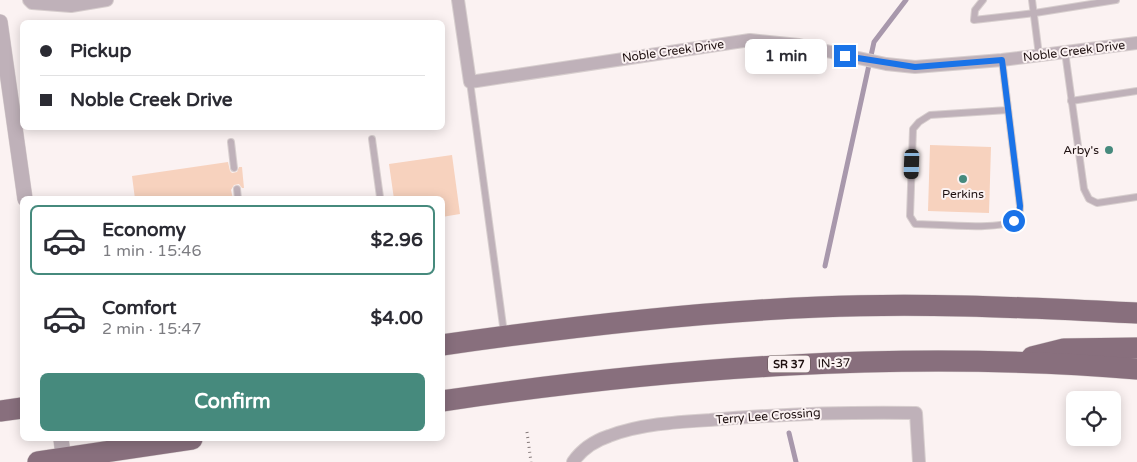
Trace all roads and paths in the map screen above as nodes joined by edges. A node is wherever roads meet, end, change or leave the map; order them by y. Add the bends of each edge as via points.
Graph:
1 (29, 0) edge
2 (107, 0) edge
3 (458, 0) edge
4 (983, 0) edge
5 (1032, 0) edge
6 (1116, 0) edge
7 (1035, 13) junction
8 (0, 22) edge
9 (1137, 44) edge
10 (1065, 52) junction
11 (1039, 55) junction
12 (1002, 60) junction
13 (470, 82) junction
14 (1137, 91) edge
15 (1072, 101) junction
16 (1008, 110) junction
17 (372, 139) dead end
18 (231, 142) dead end
19 (234, 168) dead end
20 (237, 189) dead end
21 (25, 196) edge
22 (238, 196) edge
23 (380, 196) edge
24 (1137, 197) edge
25 (1137, 313) edge
26 (504, 336) junction
27 (445, 345) edge
28 (1137, 348) edge
29 (1013, 363) junction
30 (1137, 369) edge
31 (445, 401) edge
32 (20, 408) edge
33 (0, 411) edge
34 (527, 432) dead end
35 (174, 441) edge
36 (63, 453) edge
37 (576, 458) edge
38 (38, 462) edge
39 (531, 462) edge
40 (919, 462) edge

1 - 2 street via 32,3 71,6
3 - 13 street
4 - 7 lane via 974,20
5 - 7 lane
6 - 7 lane
7 - 11 lane
8 - 21 street
9 - 10 street, Noble Creek Drive
10 - 11 street, Noble Creek Drive
10 - 15 lane
11 - 12 street, Noble Creek Drive
12 - 13 street, Noble Creek Drive via 915,67 799,45 750,40
12 - 16 lane
13 - 26 lane
14 - 15 lane
15 - 24 lane via 1084,189 1090,199 1097,203
16 - 16 lane via 1019,215 1014,221 988,226 915,224 910,216 913,129 930,115
17 - 23 lane
18 - 19 lane
20 - 22 lane
25 - 26 highway via 1024,307 819,307 674,316
26 - 27 highway
28 - 29 highway via 1064,348
29 - 30 highway, IN-37 / SR 37
29 - 31 highway, IN-37 / SR 37 via 886,361 741,366 616,378
32 - 33 highway
34 - 39 path
35 - 36 highway
36 - 38 highway
37 - 40 street, Terry Lee Crossing via 591,444 610,435 674,423 812,412 916,413

